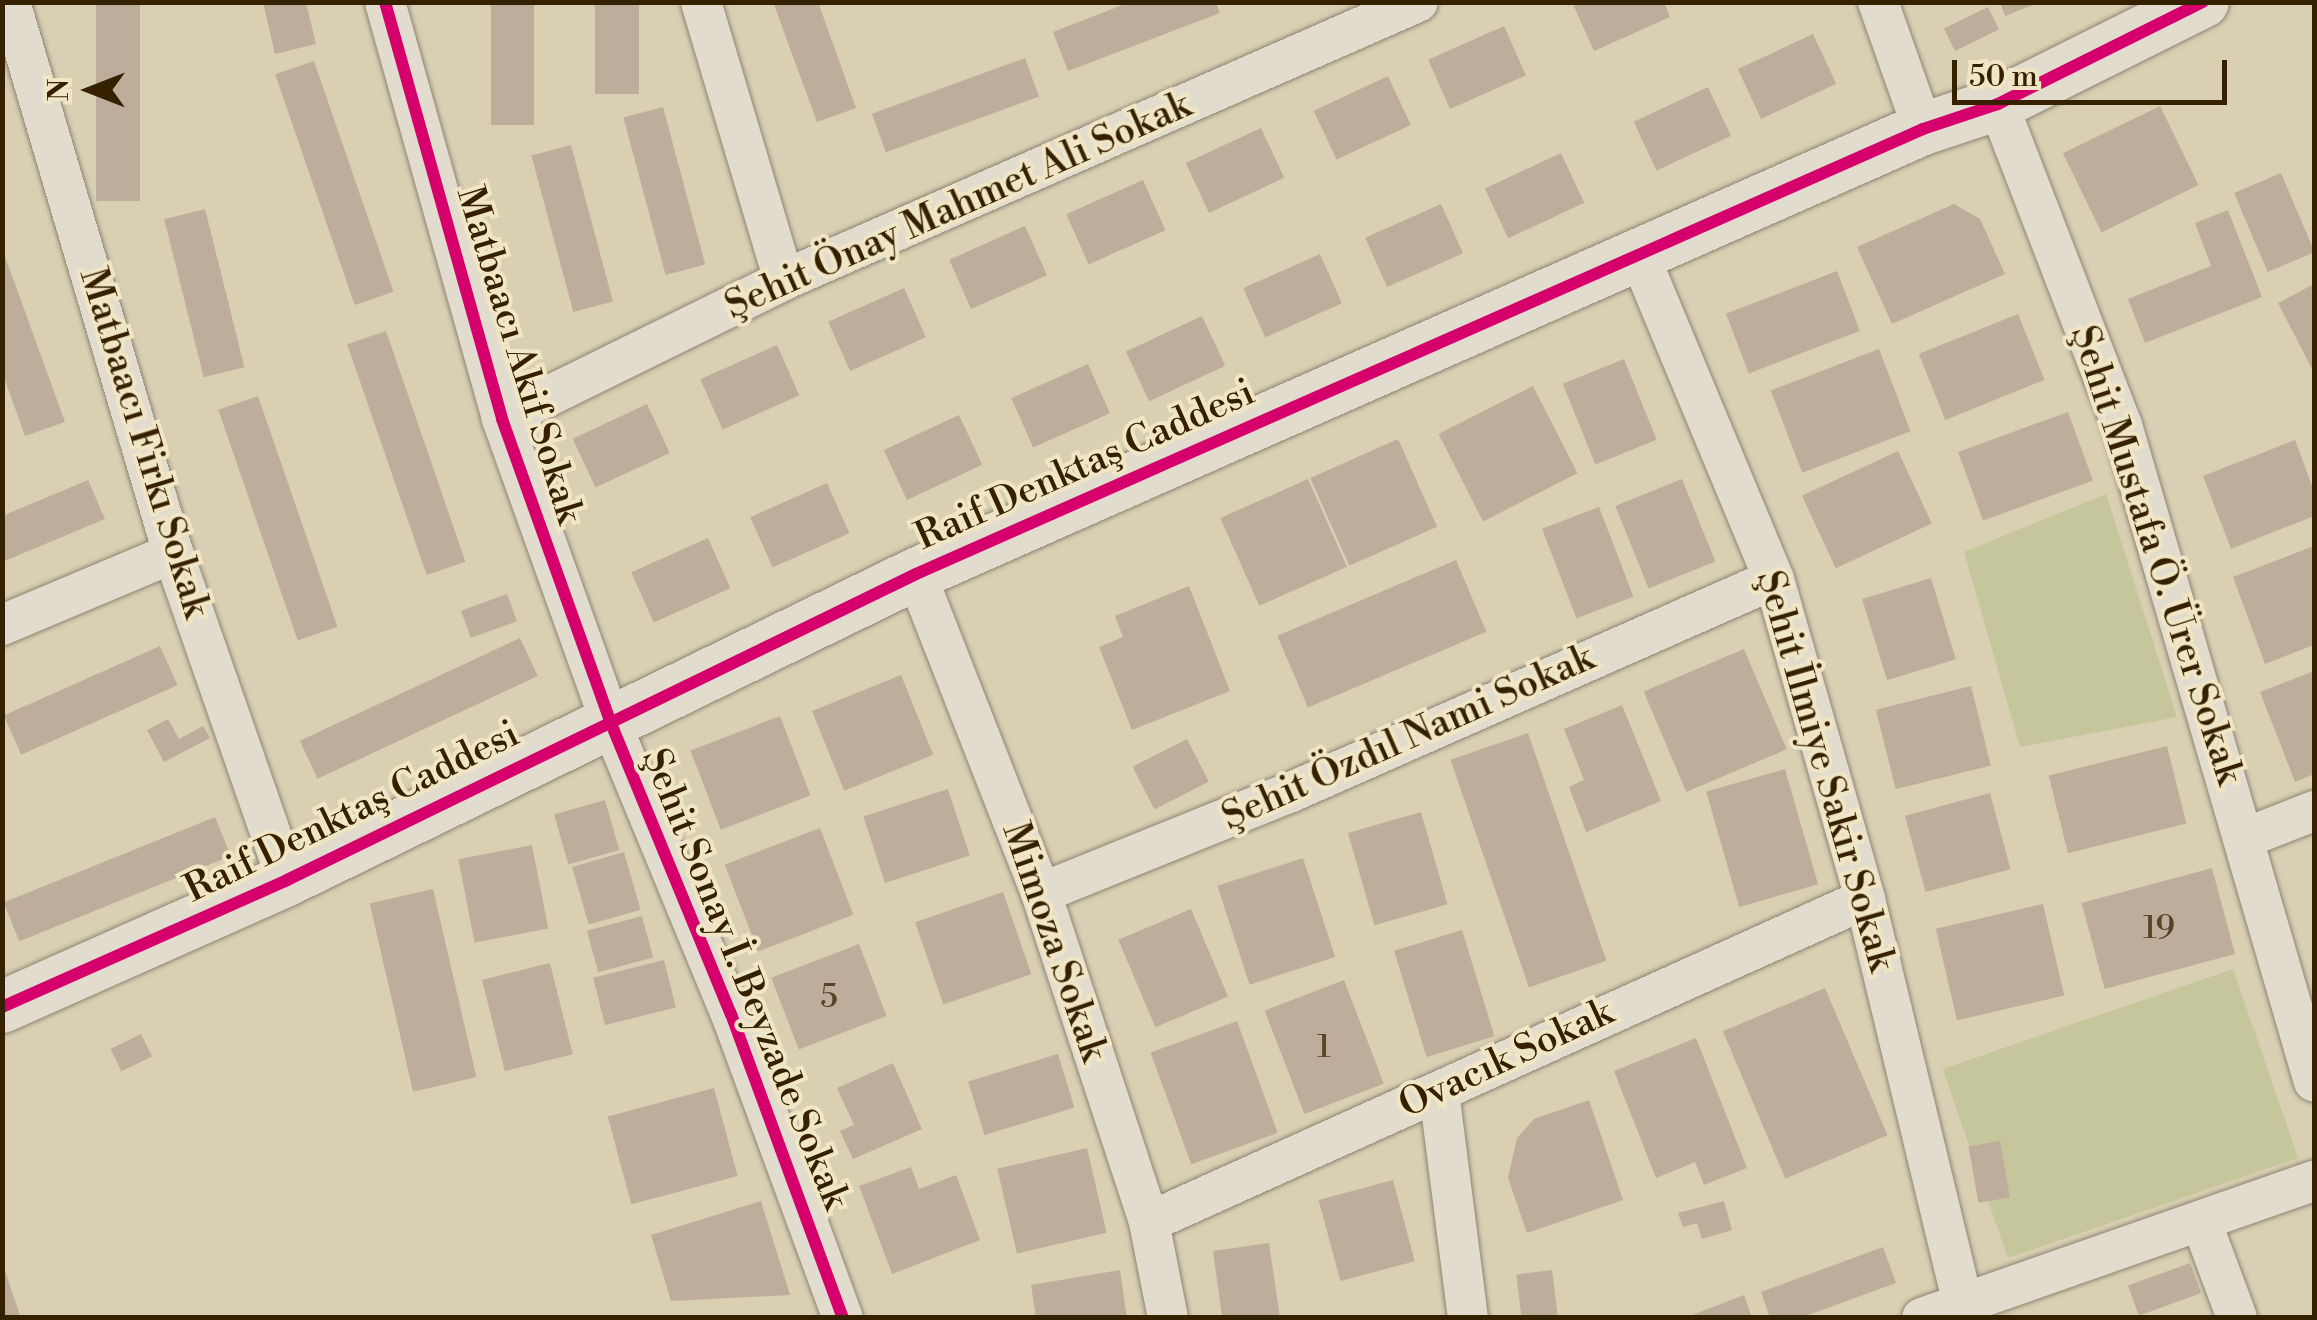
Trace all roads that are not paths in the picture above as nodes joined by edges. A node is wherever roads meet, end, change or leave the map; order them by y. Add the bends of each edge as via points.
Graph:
1 (10, 2) edge
2 (385, 2) edge
3 (701, 2) edge
4 (1418, 2) edge
5 (1878, 2) edge
6 (2203, 2) edge
7 (1998, 104) junction
8 (1923, 130) junction
9 (1640, 255) junction
10 (784, 280) junction
11 (502, 419) junction
12 (173, 552) junction
13 (916, 574) junction
14 (1774, 579) junction
15 (2, 624) edge
16 (610, 720) junction
17 (2314, 811) edge
18 (2246, 838) junction
19 (288, 880) junction
20 (1041, 892) junction
21 (1865, 898) junction
22 (2, 1007) edge
23 (2314, 1082) edge
24 (1439, 1092) junction
25 (2314, 1181) edge
26 (2202, 1221) junction
27 (1149, 1222) junction
28 (1962, 1304) junction
29 (842, 1318) edge
30 (1168, 1318) edge
31 (1468, 1318) edge
32 (1922, 1318) edge
33 (2237, 1318) edge

1 - 12 street, Matbaacı Firkı Sokak
2 - 11 street, Matbaacı Akif Sokak
3 - 10 street
4 - 10 street, Şehit Önay Mahmet Ali Sokak
5 - 8 street
6 - 7 street, Raif Denktaş Caddesi
7 - 8 street, Raif Denktaş Caddesi
7 - 18 street, Şehit Mustafa Ö. Ürer Sokak via 2122,425
8 - 9 street, Raif Denktaş Caddesi
9 - 13 street, Raif Denktaş Caddesi
9 - 14 street, Şehit İlmiye Sakir Sokak
10 - 11 street, Şehit Önay Mahmet Ali Sokak
11 - 16 street, Matbaacı Akif Sokak
12 - 15 street
12 - 19 street, Matbaacı Firkı Sokak
13 - 16 street, Raif Denktaş Caddesi
13 - 20 street, Mimoza Sokak
14 - 20 street, Şehit Özdıl Nami Sokak via 1289,793
14 - 21 street, Şehit İlmiye Sakir Sokak
16 - 19 street, Raif Denktaş Caddesi
16 - 29 street, Şehit Sonay İ. Beyzade Sokak via 731,1014
17 - 18 street, Şehit Mustafa Ö. Ürer Sokak
18 - 23 street, Şehit Mustafa Ö. Ürer Sokak
19 - 22 street, Raif Denktaş Caddesi
20 - 27 street, Mimoza Sokak
21 - 24 street, Ovacık Sokak
21 - 28 street, Şehit İlmiye Sakir Sokak
24 - 27 street, Ovacık Sokak
24 - 31 street
25 - 26 street
26 - 28 street
26 - 33 street
27 - 30 street, Mimoza Sokak
28 - 32 street

